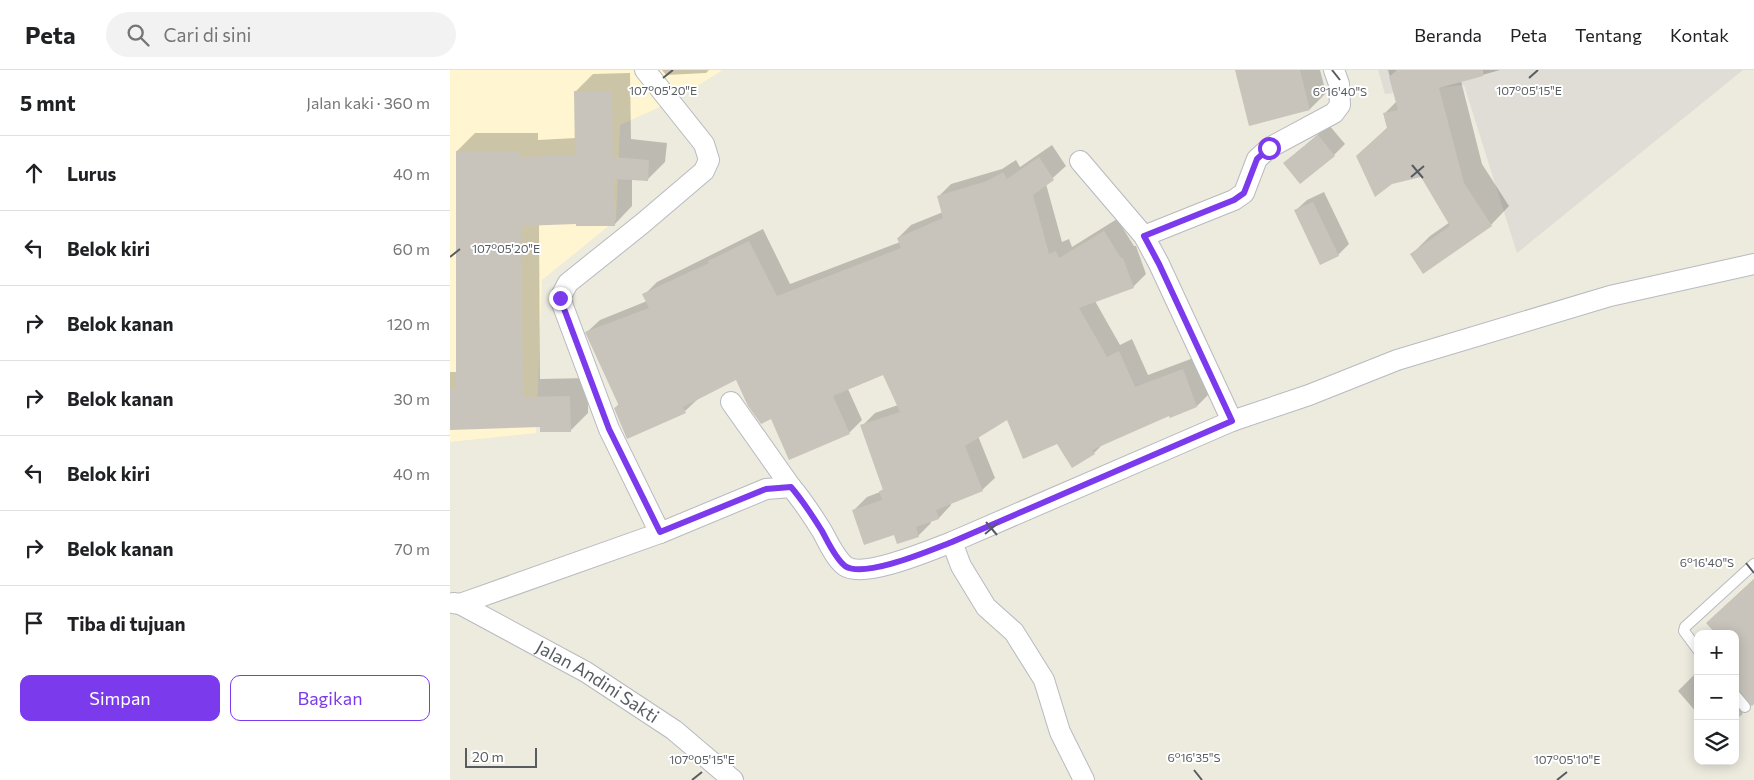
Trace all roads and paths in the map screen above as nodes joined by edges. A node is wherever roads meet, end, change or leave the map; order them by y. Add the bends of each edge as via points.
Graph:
1 (645, 70) edge
2 (1334, 70) edge
3 (1080, 161) dead end
4 (1144, 236) junction
5 (1754, 264) edge
6 (731, 402) dead end
7 (1232, 421) junction
8 (791, 487) junction
9 (660, 532) junction
10 (952, 542) junction
11 (1754, 564) edge
12 (455, 603) edge
13 (1694, 645) edge
14 (1739, 700) edge
15 (1745, 707) dead end
16 (733, 780) edge
17 (1084, 780) edge

1 - 9 street via 704,144 709,160 704,171 568,282 560,298 609,429
2 - 4 street via 1340,89 1340,105 1334,113 1269,148 1257,159 1244,193
3 - 4 street
4 - 7 street
5 - 7 street via 1610,296 1397,360
6 - 8 street
7 - 10 street
8 - 9 street via 766,489
8 - 10 street via 846,566 874,569
9 - 12 street
10 - 17 street via 961,566 986,607 1014,632 1044,680 1060,732
11 - 13 lane via 1686,626 1685,635
12 - 16 street, Jalan Andini Sakti via 586,672 674,730
14 - 15 lane

